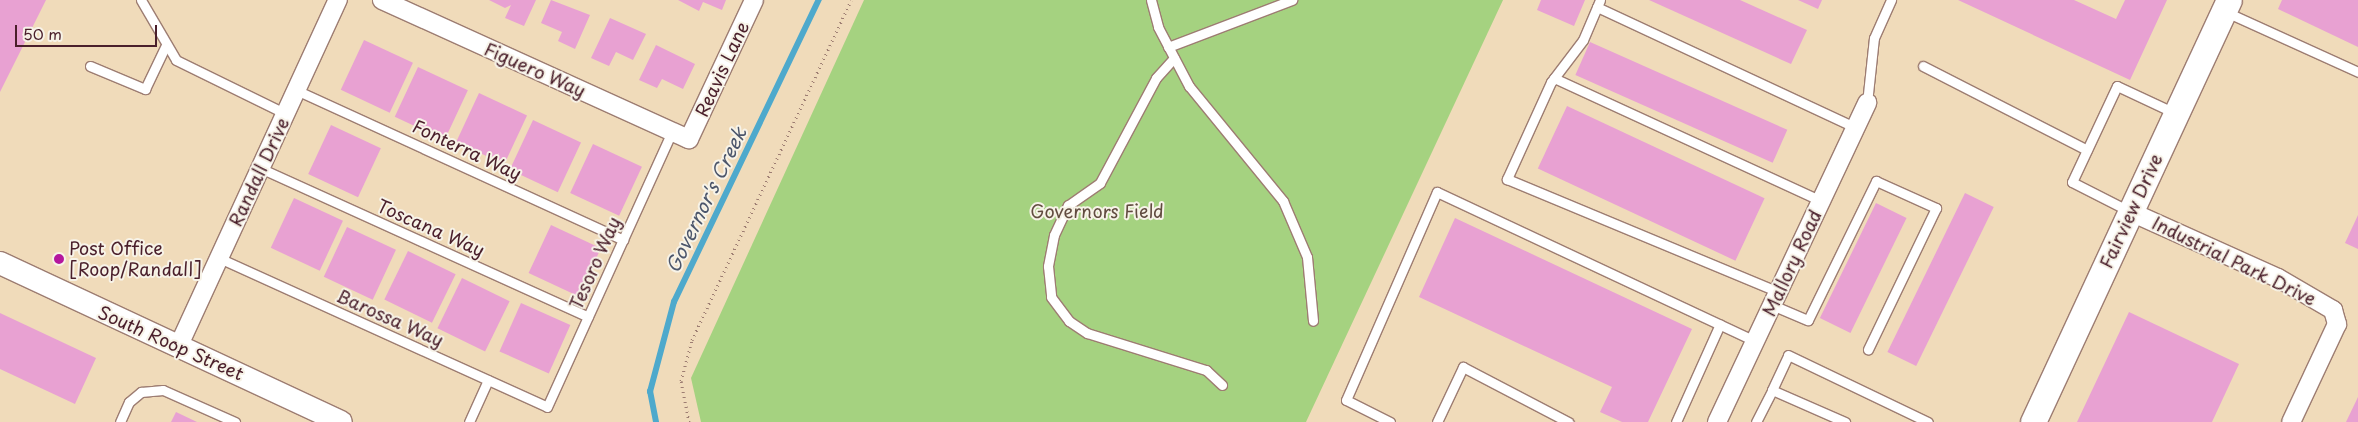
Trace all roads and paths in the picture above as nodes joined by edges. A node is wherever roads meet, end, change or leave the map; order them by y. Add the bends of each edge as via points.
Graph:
1 (141, 0) edge
2 (338, 0) edge
3 (382, 0) edge
4 (754, 0) edge
5 (851, 0) edge
6 (1151, 0) edge
7 (1292, 0) edge
8 (1891, 0) edge
9 (1598, 4) edge
10 (2226, 5) edge
11 (165, 47) junction
12 (1168, 47) junction
13 (1174, 58) junction
14 (90, 66) dead end
15 (1923, 66) dead end
16 (2358, 72) edge
17 (1554, 78) junction
18 (296, 90) junction
19 (1867, 103) joint
20 (2176, 113) junction
21 (286, 114) junction
22 (1856, 128) junction
23 (672, 131) junction
24 (689, 139) joint
25 (2087, 150) junction
26 (260, 168) junction
27 (1821, 200) junction
28 (2131, 212) junction
29 (624, 240) junction
30 (219, 258) junction
31 (0, 263) edge
32 (1775, 298) junction
33 (588, 317) junction
34 (1313, 322) dead end
35 (1720, 324) junction
36 (1755, 341) junction
37 (179, 345) junction
38 (1868, 349) dead end
39 (488, 380) junction
40 (1222, 385) dead end
41 (1772, 390) junction
42 (547, 407) joint
43 (120, 422) edge
44 (235, 422) edge
45 (342, 422) edge
46 (469, 422) edge
47 (689, 422) edge
48 (1390, 422) edge
49 (1437, 422) edge
50 (1568, 422) edge
51 (1676, 422) edge
52 (1717, 422) edge
53 (1756, 422) edge
54 (1845, 422) edge
55 (1928, 422) edge
56 (2033, 422) edge
57 (2291, 422) edge

1 - 11 lane
2 - 18 street, Randall Drive
3 - 23 street, Figuero Way
4 - 24 street, Reavis Lane
5 - 47 path via 692,340 681,381
6 - 12 lane
7 - 12 lane
8 - 19 lane via 1874,38
9 - 17 lane via 1582,40
9 - 22 lane
10 - 16 lane
10 - 20 main road, Fairview Drive
11 - 14 lane via 145,88
11 - 21 lane via 176,60
12 - 13 lane
13 - 34 lane via 1209,114 1230,132 1283,201 1306,257
13 - 40 lane via 1156,78 1100,183 1068,205 1054,235 1048,266 1051,297 1069,321 1087,332 1201,368
15 - 25 lane
17 - 27 lane
17 - 32 lane via 1506,179
18 - 21 street, Randall Drive
18 - 29 lane, Fonterra Way
19 - 22 street, Mallory Road
20 - 25 lane via 2117,86
20 - 28 main road, Fairview Drive
21 - 26 street, Randall Drive
22 - 27 street, Mallory Road
23 - 24 street, Figuero Way
23 - 29 lane, Tesoro Way
25 - 28 lane via 2072,182
26 - 30 street, Randall Drive
26 - 33 lane, Toscana Way
27 - 32 street, Mallory Road
28 - 56 main road, Fairview Drive
28 - 57 street, Industrial Park Drive via 2278,278 2333,310 2337,324
29 - 33 lane, Tesoro Way
30 - 37 street, Randall Drive
30 - 39 lane, Barossa Way
31 - 37 street, South Roop Street
32 - 36 street, Mallory Road
32 - 38 lane via 1808,320 1876,181 1936,208
33 - 42 lane, Tesoro Way
35 - 36 lane
35 - 48 lane via 1437,192 1346,400
35 - 51 lane
36 - 52 street, Mallory Road
37 - 45 street, South Roop Street
39 - 42 lane, Barossa Way
39 - 46 lane
41 - 53 lane
41 - 54 lane
41 - 55 lane via 1788,355
43 - 44 lane via 129,402 141,392 163,390
49 - 50 lane via 1463,367

